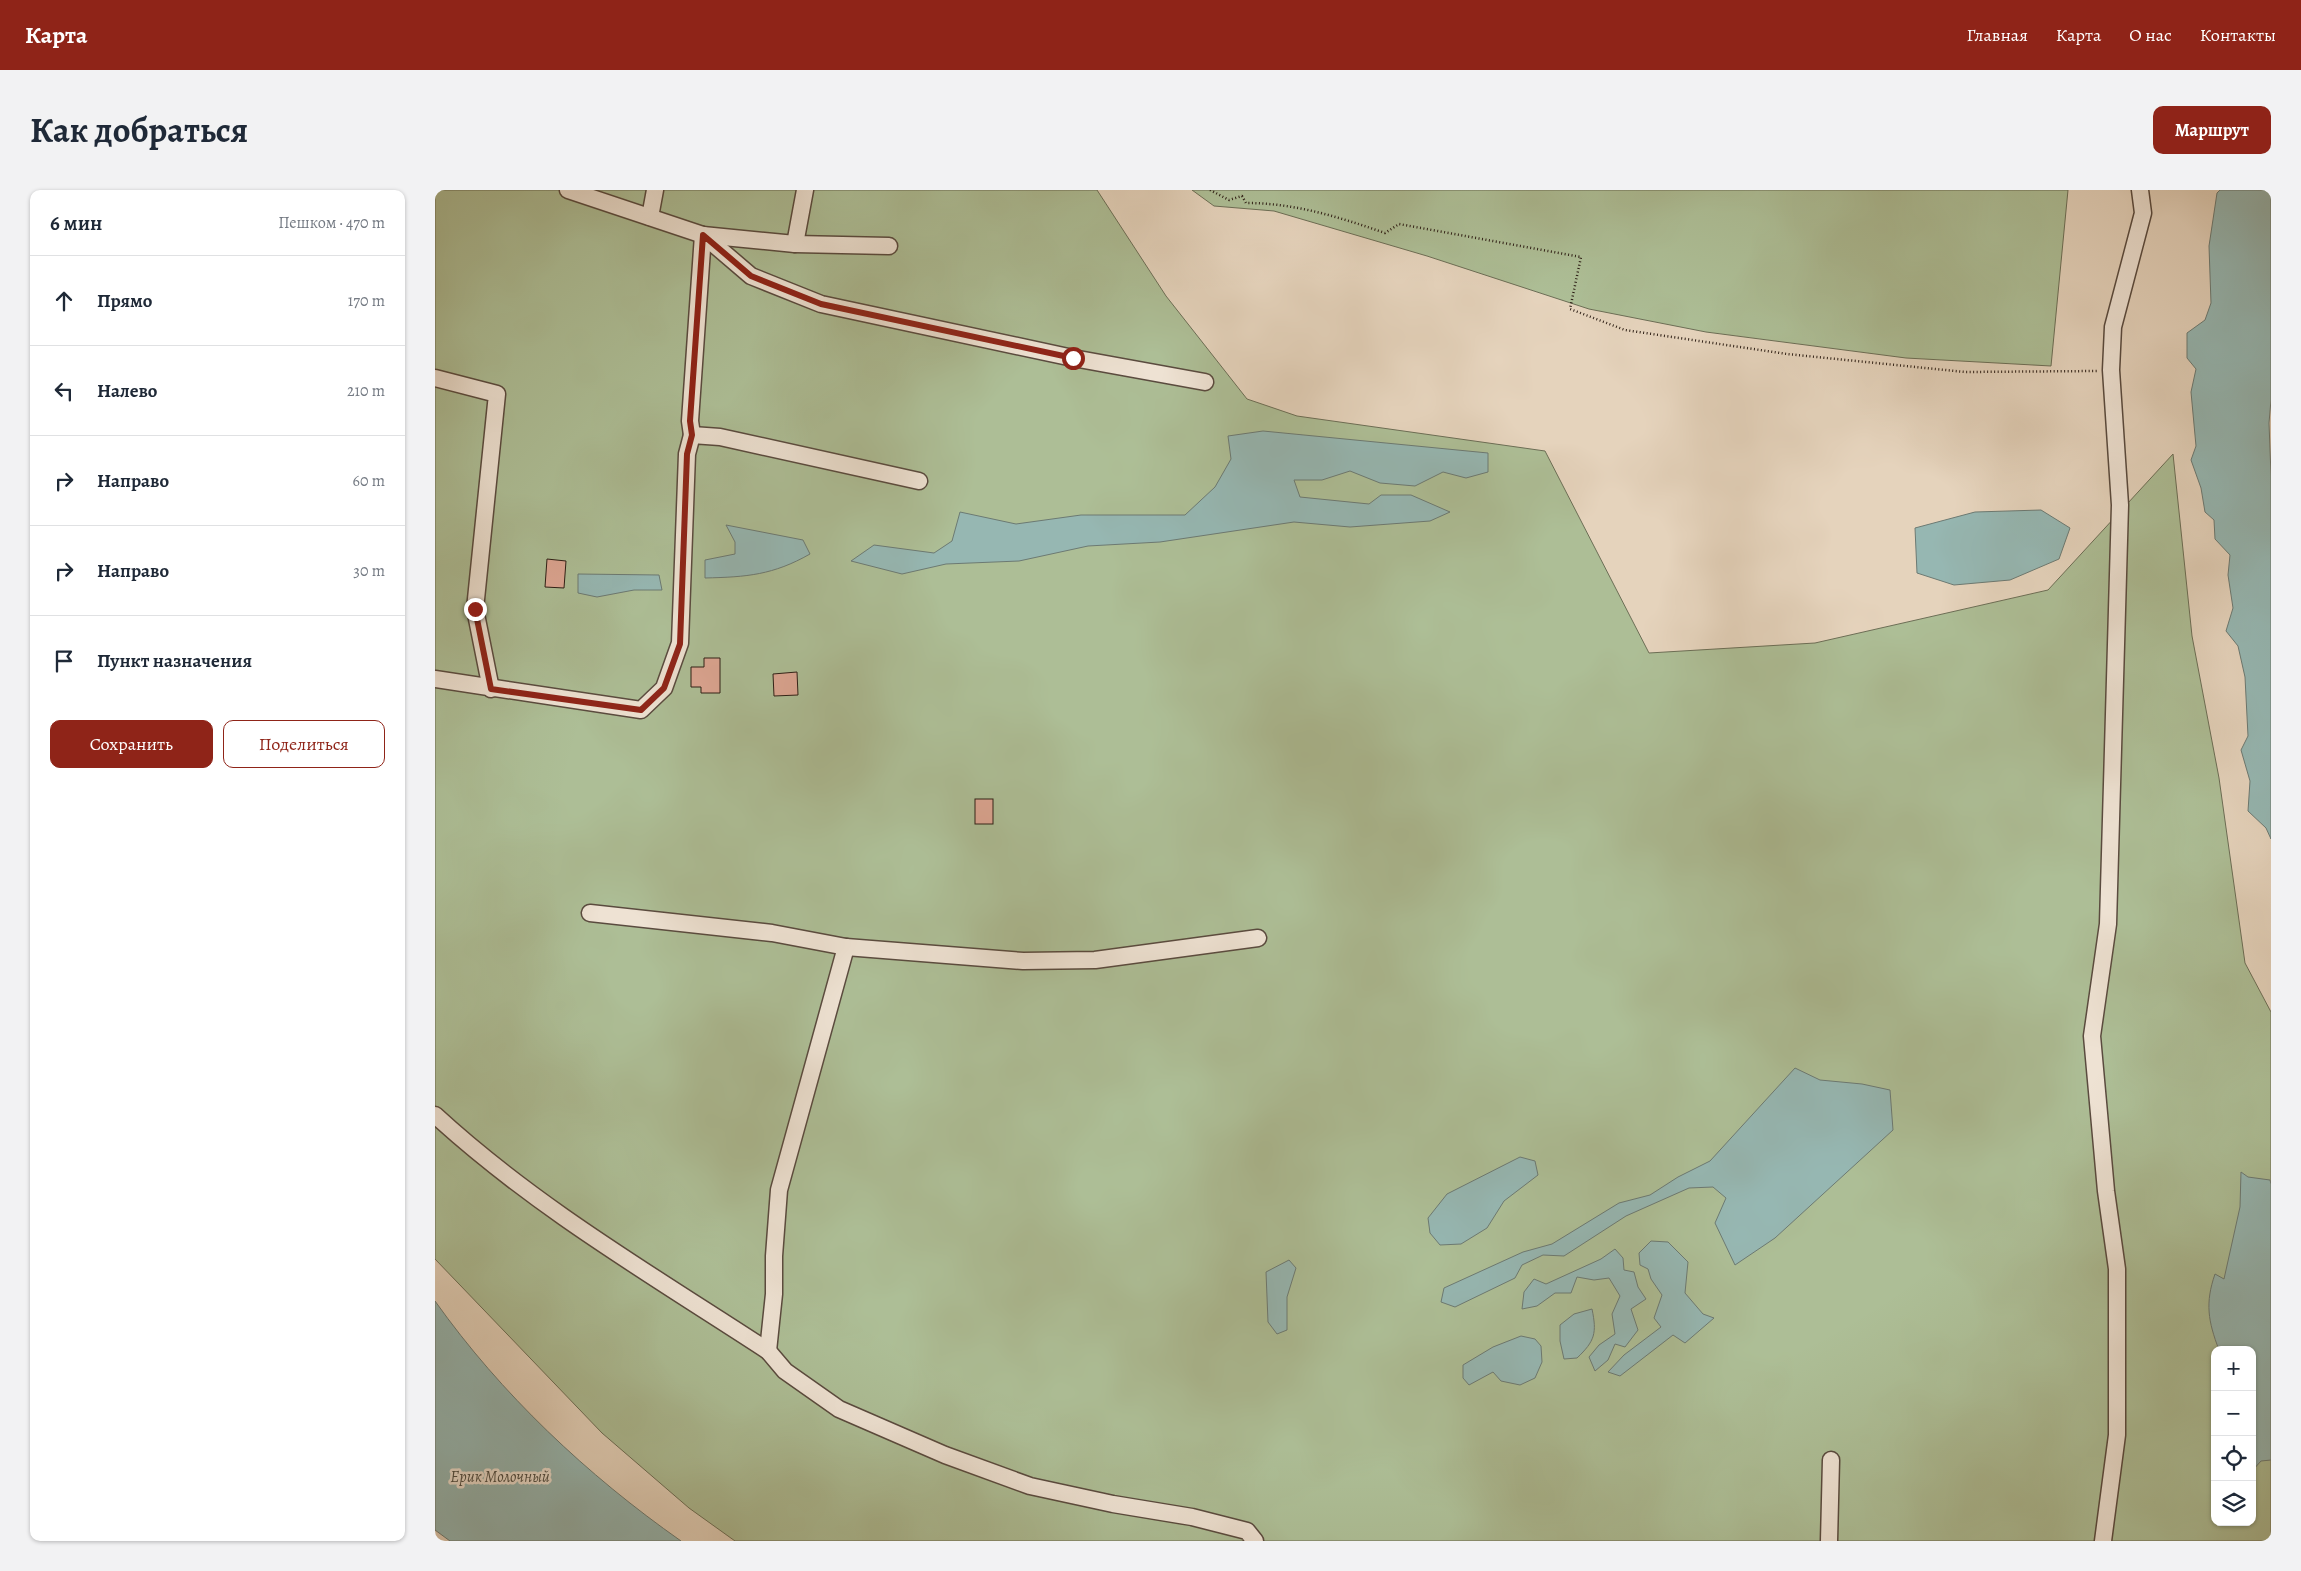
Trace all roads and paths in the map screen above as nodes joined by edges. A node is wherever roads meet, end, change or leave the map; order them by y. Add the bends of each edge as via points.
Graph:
1 (568, 190) edge
2 (655, 190) edge
3 (805, 190) edge
4 (1209, 190) edge
5 (2140, 190) edge
6 (650, 217) junction
7 (703, 235) junction
8 (795, 244) junction
9 (889, 246) dead end
10 (2111, 370) junction
11 (435, 378) edge
12 (1205, 382) dead end
13 (692, 435) junction
14 (919, 481) dead end
15 (435, 679) edge
16 (491, 689) junction
17 (590, 913) dead end
18 (1259, 938) dead end
19 (846, 947) junction
20 (435, 1115) edge
21 (768, 1351) junction
22 (1831, 1460) dead end
23 (1255, 1541) edge
24 (1829, 1541) edge
25 (2103, 1541) edge

1 - 6 street
2 - 6 street
3 - 8 street
4 - 10 path via 1229,200 1242,196 1246,203 1304,207 1385,234 1399,224 1581,257 1570,309 1625,330 1787,354 1965,372
5 - 10 street via 2143,213 2113,328
6 - 7 street
7 - 8 street
7 - 12 street via 751,276 821,304 1054,354
7 - 13 street
8 - 9 street
10 - 25 street via 2120,515 2108,924 2092,1036 2106,1191 2117,1269 2117,1435
11 - 16 street via 497,394 475,609
13 - 14 street via 720,437
13 - 16 street via 687,454 680,644 664,688 641,710
15 - 16 street
17 - 19 street via 772,933
18 - 19 street via 1095,960 1023,961
19 - 21 street via 779,1190
20 - 21 street via 474,1151 597,1239
21 - 23 street via 785,1371 839,1409 945,1454 1030,1486 1247,1530
22 - 24 street

